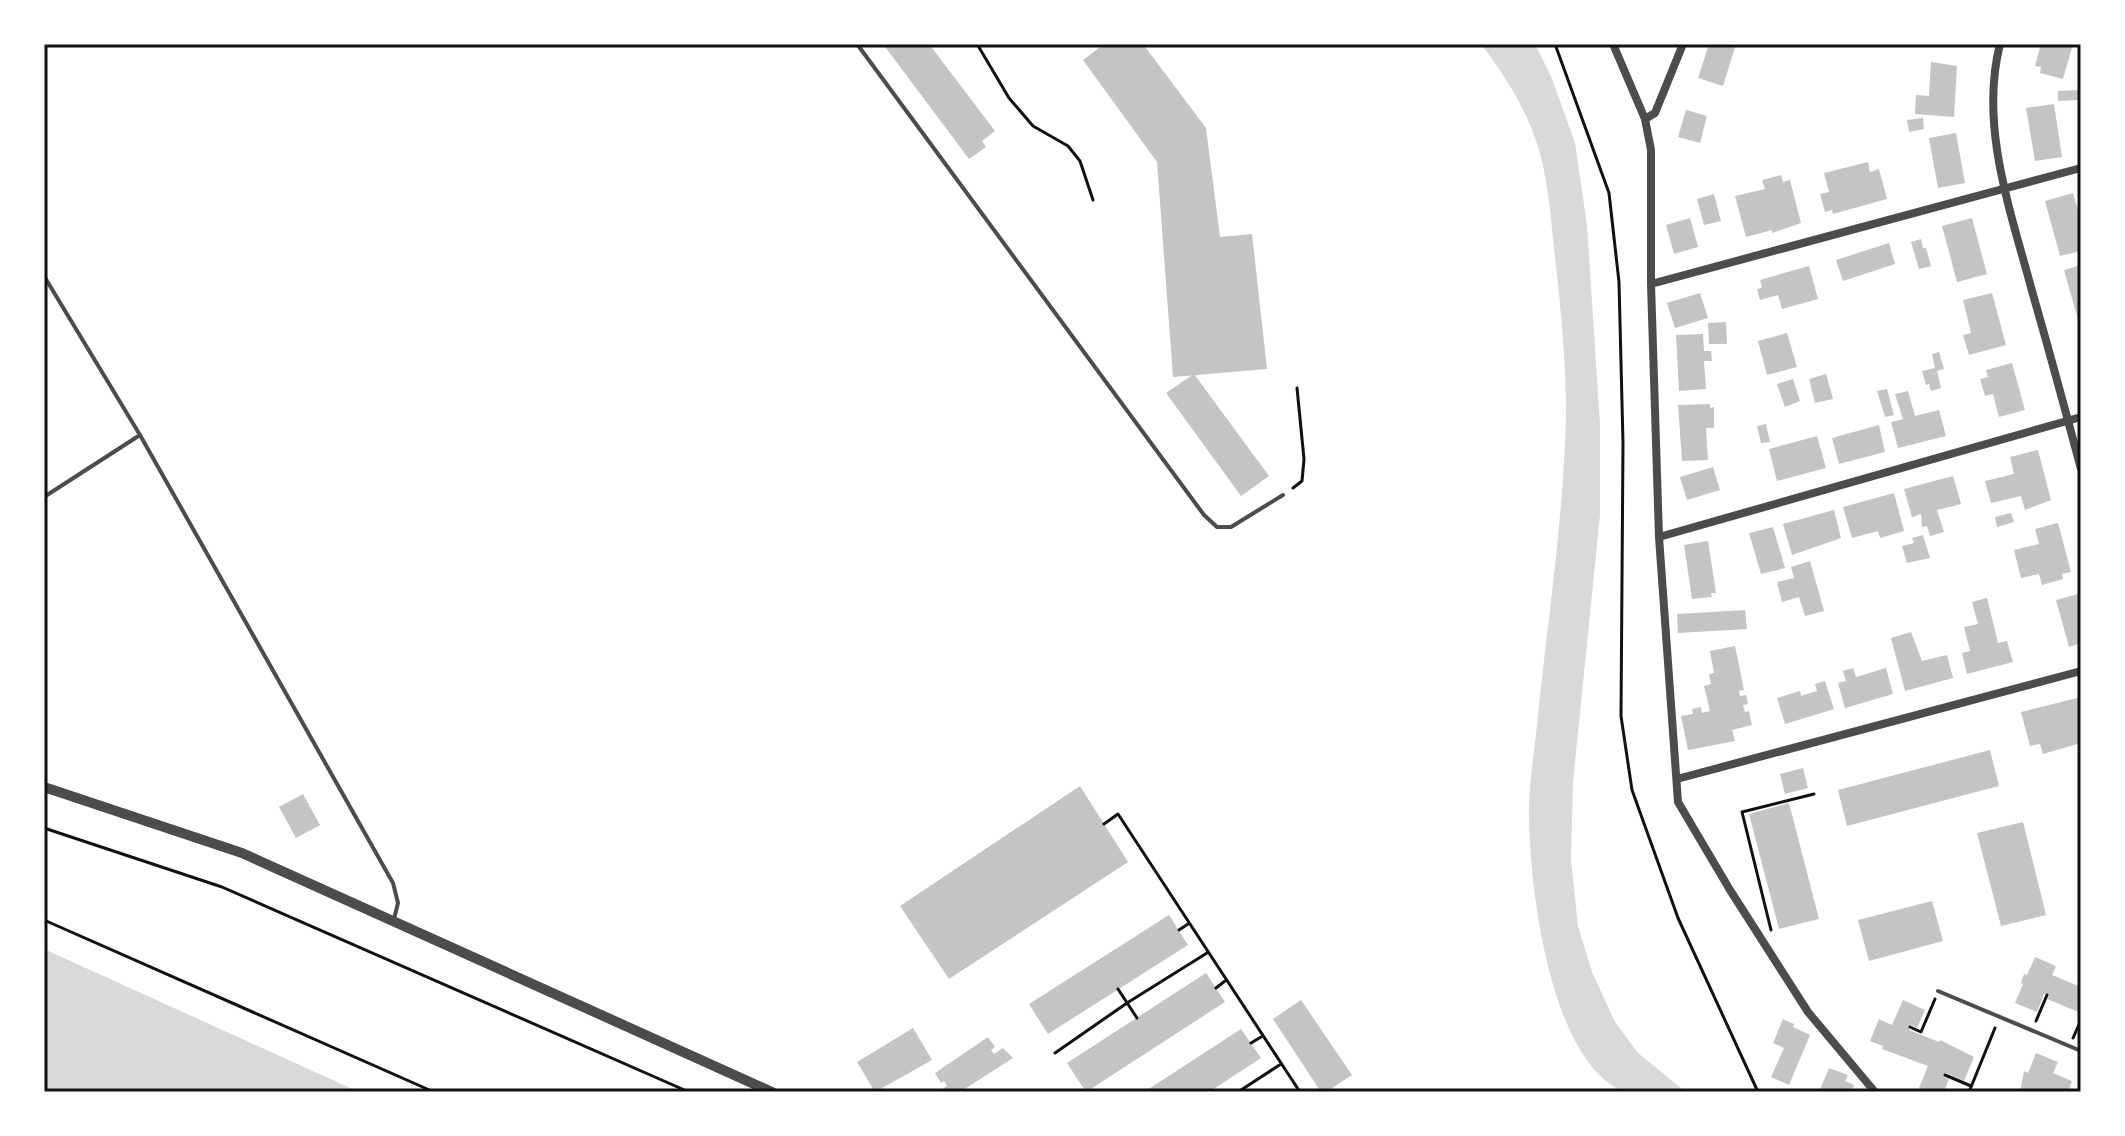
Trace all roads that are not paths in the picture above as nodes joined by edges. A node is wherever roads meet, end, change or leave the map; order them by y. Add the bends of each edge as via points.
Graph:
1 (857, 44) edge
2 (1613, 44) edge
3 (1683, 44) edge
4 (2000, 44) edge
5 (1645, 119) junction
6 (2081, 168) edge
7 (2004, 189) junction
8 (44, 276) edge
9 (1651, 284) junction
10 (2081, 417) edge
11 (2068, 421) junction
12 (140, 435) junction
13 (2081, 469) edge
14 (1283, 495) road end
15 (44, 497) edge
16 (1659, 537) junction
17 (2081, 671) edge
18 (1677, 779) junction
19 (44, 787) edge
20 (393, 923) junction
21 (1938, 991) road end
22 (2081, 1051) edge
23 (772, 1092) edge
24 (1875, 1092) edge

1 - 14 lane via 1204,515 1217,527 1231,527
2 - 5 street
3 - 5 street via 1655,113
4 - 7 street via 1995,133
5 - 9 street via 1651,150
6 - 7 street
7 - 9 street
7 - 11 street
8 - 12 lane
9 - 16 street
10 - 11 street
11 - 13 street
11 - 16 street
12 - 15 lane
12 - 20 lane via 393,883 398,903
16 - 18 street
17 - 18 street
18 - 24 street via 1680,808 1744,913 1808,1012
19 - 20 street via 242,853
20 - 23 street
21 - 22 lane

